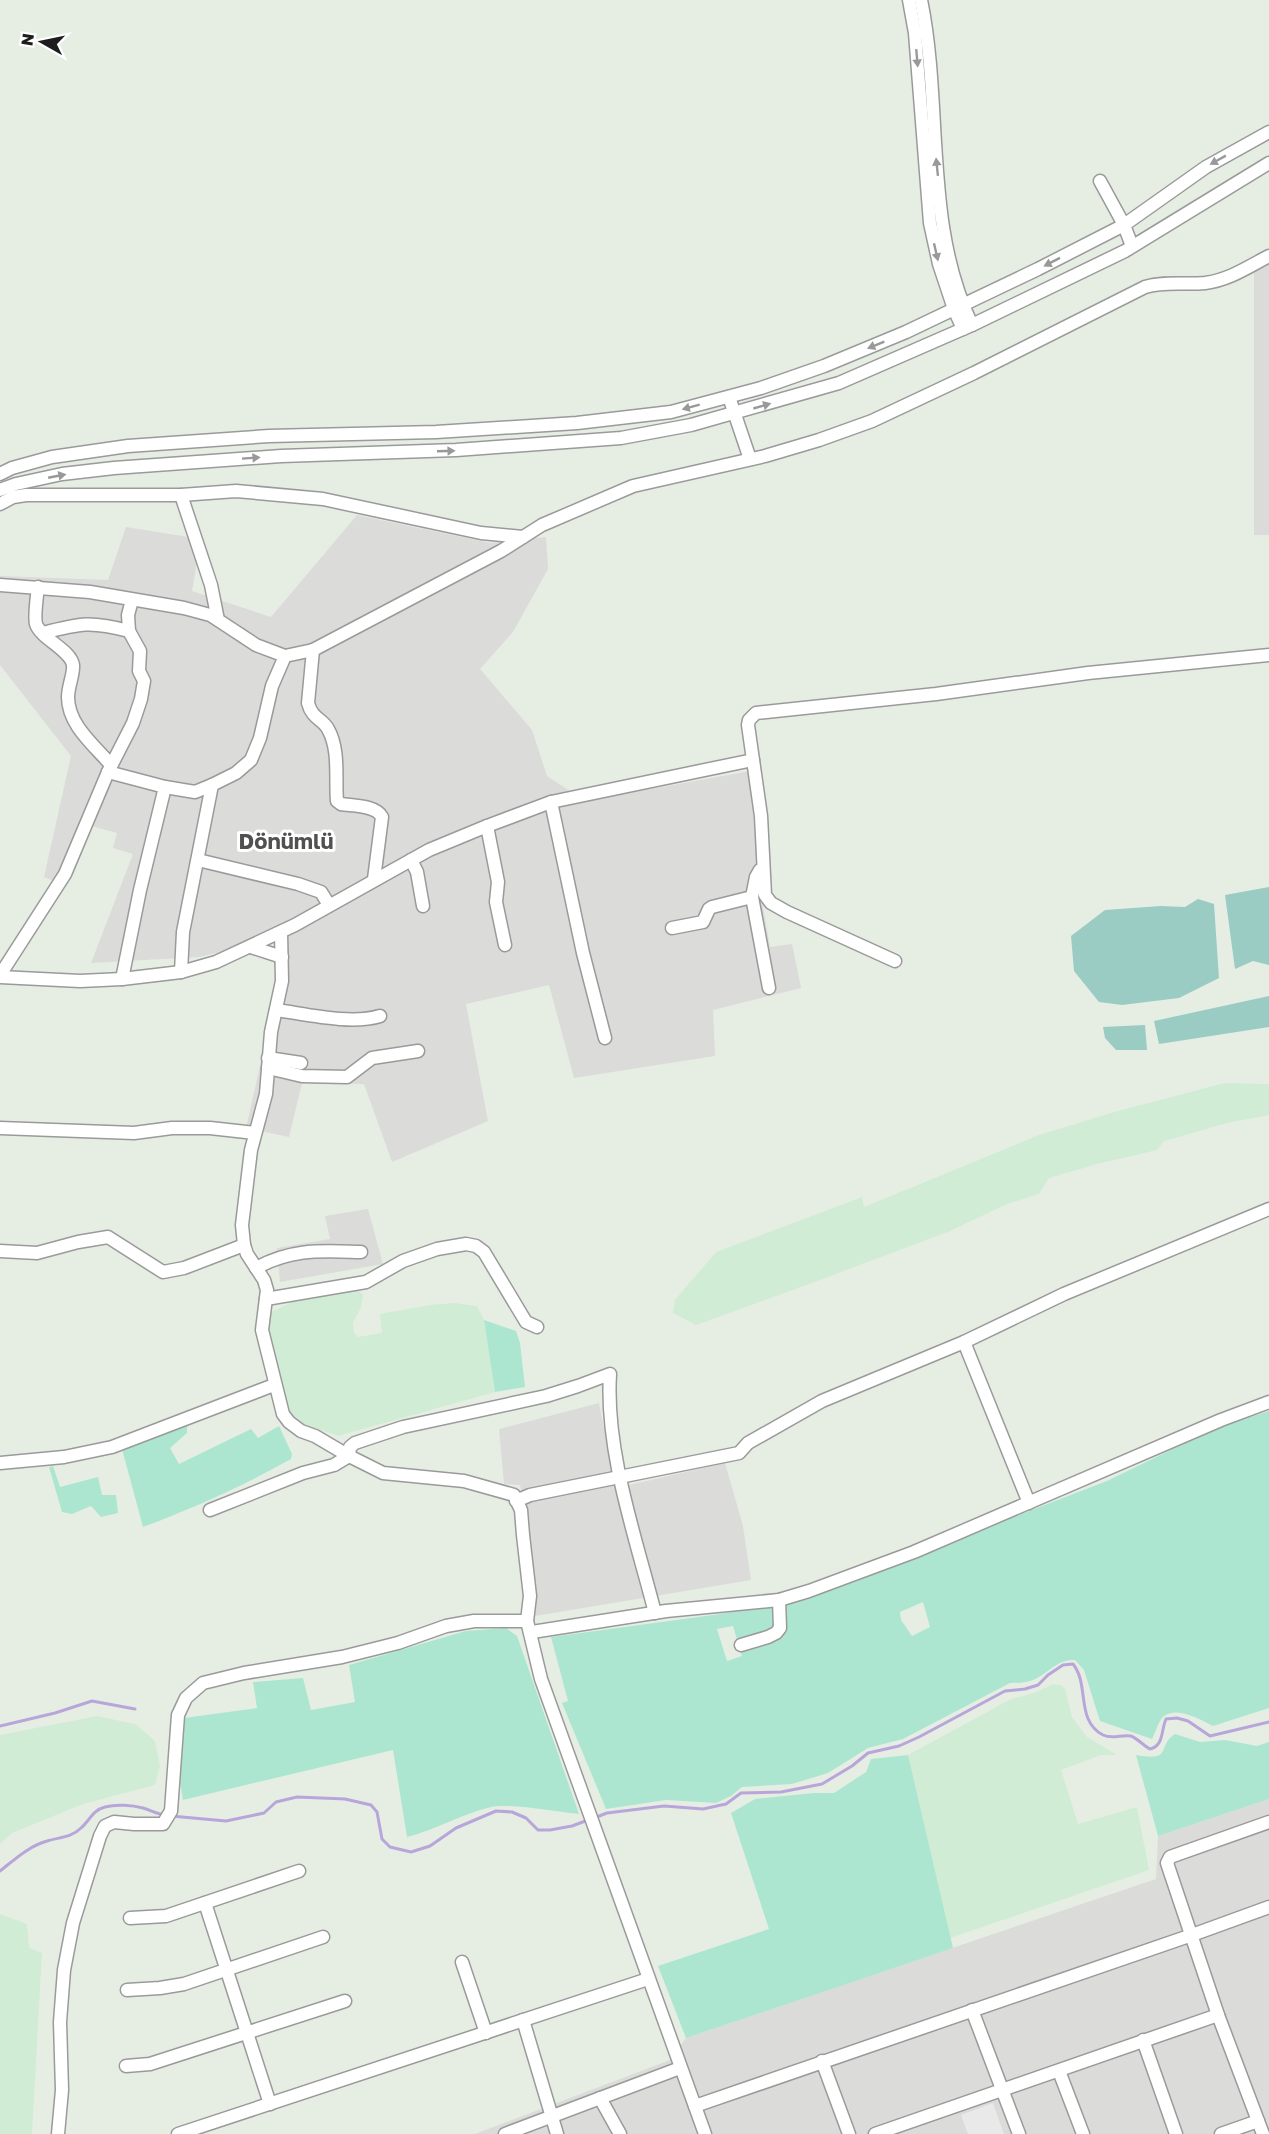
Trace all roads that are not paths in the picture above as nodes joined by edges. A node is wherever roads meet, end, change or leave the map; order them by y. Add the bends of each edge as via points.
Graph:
1 (909, 0) edge
2 (921, 0) edge
3 (1269, 132) edge
4 (1269, 163) edge
5 (1100, 181) dead end
6 (1124, 225) junction
7 (1132, 246) junction
8 (1269, 256) edge
9 (958, 307) junction
10 (967, 327) junction
11 (729, 397) junction
12 (734, 414) junction
13 (750, 459) junction
14 (0, 474) edge
15 (0, 490) edge
16 (181, 495) junction
17 (0, 504) edge
18 (523, 537) junction
19 (0, 585) edge
20 (38, 587) junction
21 (132, 600) junction
22 (218, 620) junction
23 (129, 631) junction
24 (43, 633) junction
25 (313, 650) junction
26 (1269, 655) edge
27 (285, 656) junction
28 (753, 760) junction
29 (110, 768) junction
30 (212, 785) junction
31 (165, 787) junction
32 (551, 802) junction
33 (487, 826) junction
34 (198, 860) junction
35 (411, 860) junction
36 (763, 867) junction
37 (374, 879) junction
38 (752, 897) junction
39 (329, 905) junction
40 (423, 906) dead end
41 (672, 928) dead end
42 (281, 932) junction
43 (505, 945) dead end
44 (251, 947) junction
45 (282, 957) junction
46 (895, 961) dead end
47 (181, 972) junction
48 (0, 976) edge
49 (122, 980) junction
50 (769, 987) dead end
51 (276, 1010) junction
52 (380, 1016) dead end
53 (605, 1038) dead end
54 (418, 1051) dead end
55 (268, 1063) junction
56 (302, 1063) dead end
57 (0, 1128) edge
58 (255, 1133) junction
59 (1269, 1209) edge
60 (244, 1245) junction
61 (0, 1251) edge
62 (361, 1252) dead end
63 (256, 1268) junction
64 (266, 1299) junction
65 (537, 1327) dead end
66 (964, 1342) junction
67 (274, 1385) junction
68 (1269, 1402) edge
69 (349, 1456) junction
70 (0, 1463) edge
71 (620, 1478) junction
72 (516, 1501) junction
73 (1029, 1503) junction
74 (210, 1510) dead end
75 (779, 1600) junction
76 (655, 1613) junction
77 (530, 1627) junction
78 (741, 1645) dead end
79 (1269, 1822) edge
80 (299, 1871) dead end
81 (205, 1903) junction
82 (1269, 1907) edge
83 (129, 1918) dead end
84 (1192, 1935) junction
85 (323, 1937) dead end
86 (462, 1962) dead end
87 (226, 1969) junction
88 (648, 1979) junction
89 (127, 1990) dead end
90 (345, 2001) dead end
91 (972, 2010) junction
92 (1218, 2015) junction
93 (523, 2020) junction
94 (247, 2033) junction
95 (486, 2033) junction
96 (1143, 2040) junction
97 (822, 2061) junction
98 (126, 2066) dead end
99 (680, 2068) junction
100 (1059, 2071) junction
101 (1003, 2090) junction
102 (600, 2098) junction
103 (270, 2104) junction
104 (694, 2106) junction
105 (551, 2117) junction
106 (1258, 2121) junction
107 (58, 2134) edge
108 (178, 2134) edge
109 (505, 2134) edge
110 (557, 2134) edge
111 (620, 2134) edge
112 (705, 2134) edge
113 (849, 2134) edge
114 (875, 2134) edge
115 (1019, 2134) edge
116 (1083, 2134) edge
117 (1176, 2134) edge
118 (1221, 2134) edge
119 (1263, 2134) edge

1 -> 9 street via 930,223 939,264
9 -> 2 street via 944,236
3 -> 6 street via 1206,167
4 - 7 street
5 - 6 street
6 - 7 street
6 -> 9 street
7 - 10 street
8 - 13 street via 1232,277 1145,287 872,421 819,441
9 - 10 street
9 -> 11 street via 824,366
12 -> 10 street via 839,383
11 - 12 street
11 -> 14 street via 671,412 577,423 128,446 52,457
12 - 13 street
15 -> 12 street via 62,474 114,468 621,438
13 - 18 street via 633,486
16 - 17 street via 26,495
16 - 18 street via 236,491 323,499 481,533
16 - 22 street via 211,585
18 - 25 street
19 - 20 street
20 - 21 street
20 - 24 street via 36,623
21 - 22 street via 184,608
21 - 23 street
22 - 27 street via 256,645
23 - 24 street via 84,623
23 - 29 street via 140,651 139,671 144,681 133,723
24 - 29 street via 73,665 69,712
25 - 27 street
25 - 37 street via 308,704 315,717 328,727 337,801 373,809 382,817
26 - 28 street via 756,713 749,720
27 - 30 street via 272,686 251,760 236,774
28 - 32 street
28 - 36 street
29 - 31 street
29 - 48 street via 65,874
30 - 31 street via 195,792
30 - 34 street
31 - 49 street
32 - 33 street
32 - 53 street
33 - 35 street
33 - 43 street
34 - 39 street via 298,884 321,892
34 - 47 street via 183,933
35 - 37 street
35 - 40 street
36 - 38 street via 756,877
36 - 46 street via 765,895 771,903
37 - 39 street
38 - 41 street via 708,909 704,922
38 - 50 street
39 - 42 street
42 - 44 street
42 - 45 street
44 - 45 street
44 - 47 street
45 - 51 street
47 - 49 street
48 - 49 street
51 - 52 street via 333,1018
51 - 55 street
54 - 55 street via 372,1058 347,1077 302,1076
55 - 56 street
55 - 58 street via 266,1094
57 - 58 street via 134,1133 210,1128
58 - 60 street via 244,1197
59 - 66 street via 1064,1294
60 - 61 street via 163,1272 108,1237 37,1253
60 - 63 street
62 - 63 street via 324,1250 293,1254
63 - 64 street via 264,1280
64 - 65 street via 366,1282 403,1261 466,1244 484,1252 526,1322
64 - 67 street via 262,1330
66 - 71 street via 822,1401 748,1443 739,1453
66 - 73 street
67 - 69 street via 289,1422
67 - 70 street via 112,1447 64,1457
68 - 73 street
69 - 71 street via 355,1443 403,1427 546,1396 610,1374
69 - 72 street via 383,1473 464,1481 502,1490
69 - 74 street
71 - 72 street
71 - 76 street
72 - 77 street via 521,1510
73 - 75 street via 914,1552
75 - 76 street
75 - 78 street via 780,1628 776,1633
76 - 77 street
77 - 88 street via 541,1679
77 - 107 street via 464,1622 342,1658 203,1683 186,1698 178,1715 171,1811 163,1824 114,1822 105,1826 73,1923 60,2022 62,2090
79 - 84 street via 1170,1857 1167,1863
80 - 81 street
81 - 83 street via 166,1916
81 - 87 street
82 - 84 street
84 - 91 street
84 - 92 street
85 - 87 street
86 - 95 street
87 - 89 street via 183,1984
87 - 94 street
88 - 93 street
88 - 99 street
90 - 94 street
91 - 97 street
91 - 101 street
92 - 96 street
92 - 106 street
93 - 95 street
93 - 105 street
94 - 98 street via 150,2064
94 - 103 street
95 - 103 street
96 - 100 street
96 - 117 street
97 - 104 street
97 - 113 street
99 - 102 street
99 - 104 street
100 - 101 street
100 - 116 street
101 - 114 street
101 - 115 street
102 - 105 street
102 - 111 street
103 - 108 street
104 - 112 street
105 - 109 street
105 - 110 street
106 - 118 street
106 - 119 street

